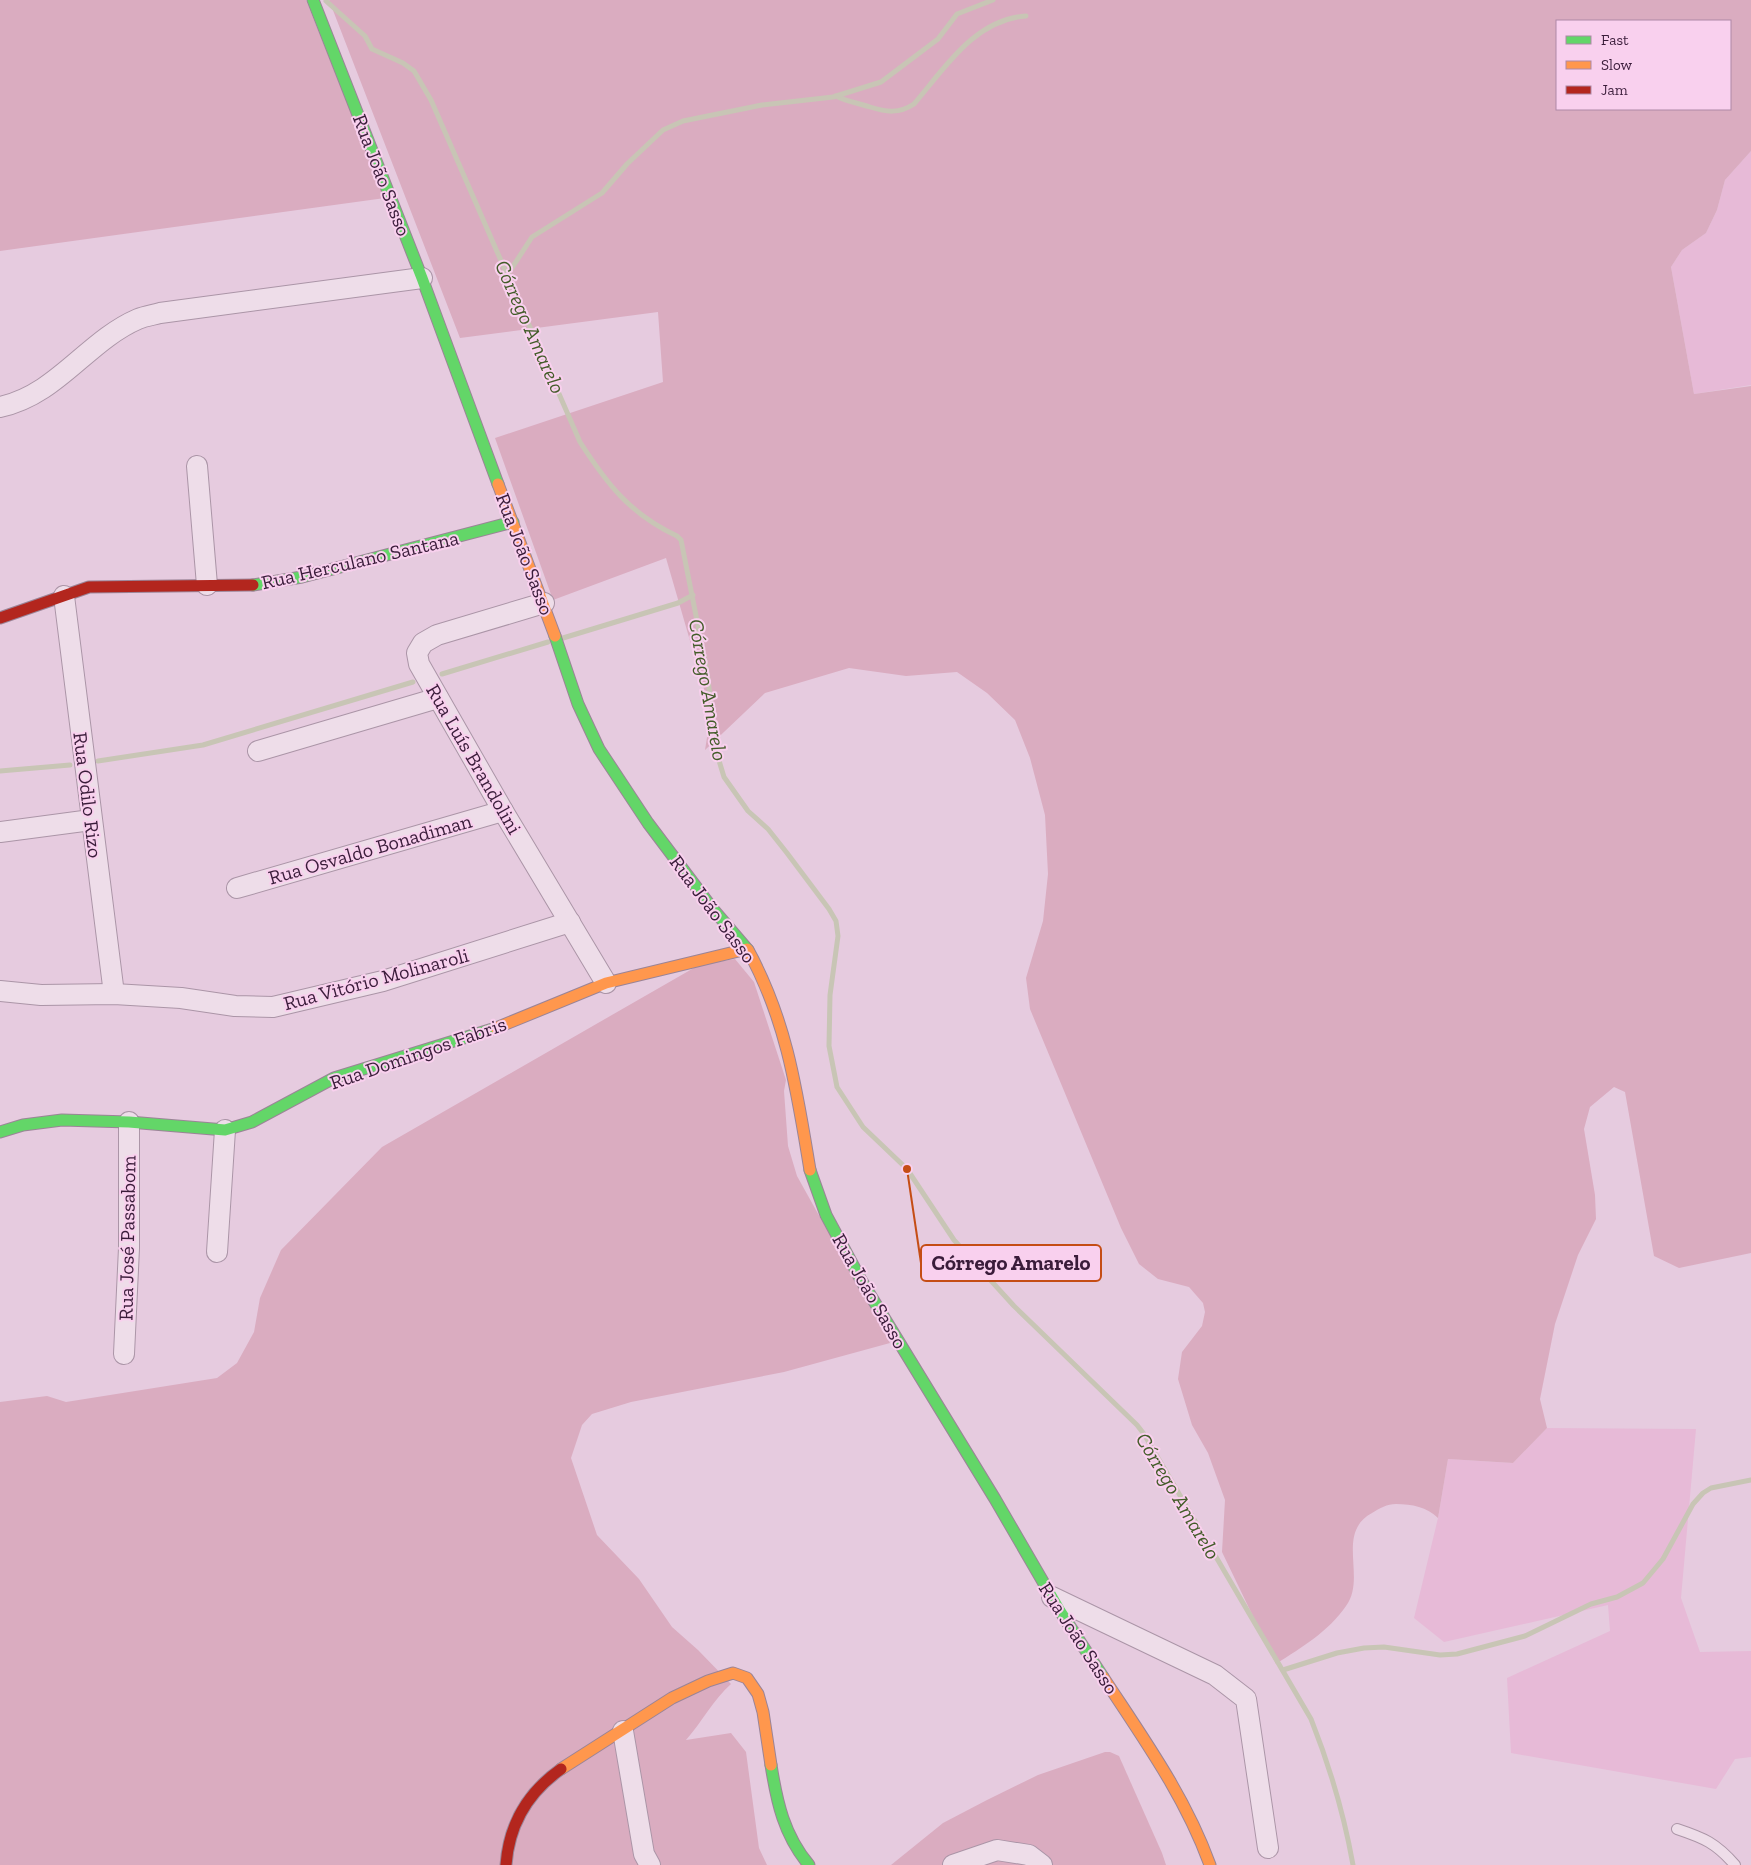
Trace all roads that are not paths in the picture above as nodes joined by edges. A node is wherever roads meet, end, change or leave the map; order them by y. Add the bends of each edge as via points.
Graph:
1 (313, 0) edge
2 (422, 278) junction
3 (0, 407) edge
4 (197, 466) dead end
5 (513, 522) junction
6 (207, 585) junction
7 (64, 596) junction
8 (544, 604) junction
9 (0, 618) edge
10 (438, 698) junction
11 (258, 751) dead end
12 (502, 811) junction
13 (91, 820) junction
14 (0, 832) edge
15 (237, 888) dead end
16 (570, 922) junction
17 (747, 950) junction
18 (606, 983) junction
19 (0, 992) edge
20 (114, 994) junction
21 (129, 1122) junction
22 (225, 1130) junction
23 (0, 1132) edge
24 (216, 1252) dead end
25 (124, 1354) dead end
26 (1052, 1597) junction
27 (623, 1731) junction
28 (1678, 1829) dead end
29 (1268, 1848) dead end
30 (506, 1865) edge
31 (650, 1865) edge
32 (809, 1865) edge
33 (953, 1865) edge
34 (1042, 1865) edge
35 (1210, 1865) edge
36 (1734, 1865) edge

1 - 2 street, Rua João Sasso
2 - 3 street via 139,319 116,332 39,392 19,403
2 - 5 street, Rua João Sasso
4 - 6 street
5 - 6 street, Rua Herculano Santana via 302,577 255,585
5 - 8 street, Rua João Sasso
6 - 7 street, Rua Herculano Santana via 89,587
7 - 9 street, Rua Herculano Santana
7 - 13 street, Rua Odilo Rizo
8 - 10 street, Rua Luís Brandolini via 437,635 423,643 417,653 419,664
8 - 17 street, Rua João Sasso via 578,704 599,749 660,839
10 - 11 street
10 - 12 street, Rua Luís Brandolini
12 - 15 street, Rua Osvaldo Bonadiman
12 - 16 street, Rua Luís Brandolini
13 - 14 street
13 - 20 street, Rua Odilo Rizo
16 - 18 street, Rua Luís Brandolini
16 - 20 street, Rua Vitório Molinaroli via 383,981 273,1007
17 - 18 street, Rua Domingos Fabris
17 - 26 street, Rua João Sasso via 776,1009 786,1042 811,1176 826,1214 861,1280
18 - 22 street, Rua Domingos Fabris via 484,1033 334,1078 252,1122
19 - 20 street, Rua Vitório Molinaroli
21 - 22 street, Rua Domingos Fabris
21 - 23 street, Rua Domingos Fabris via 62,1120 23,1124
21 - 25 street, Rua José Passabom via 129,1248
22 - 24 street
26 - 29 street via 1215,1675 1246,1699
26 - 35 street, Rua João Sasso via 1176,1788
27 - 30 street via 561,1766 534,1791 517,1816 506,1846
27 - 31 street via 644,1854
27 - 32 street via 692,1687 728,1673 741,1674 752,1683 762,1704 784,1826
28 - 36 lane via 1704,1838 1720,1848
33 - 34 street via 997,1850 1030,1854

